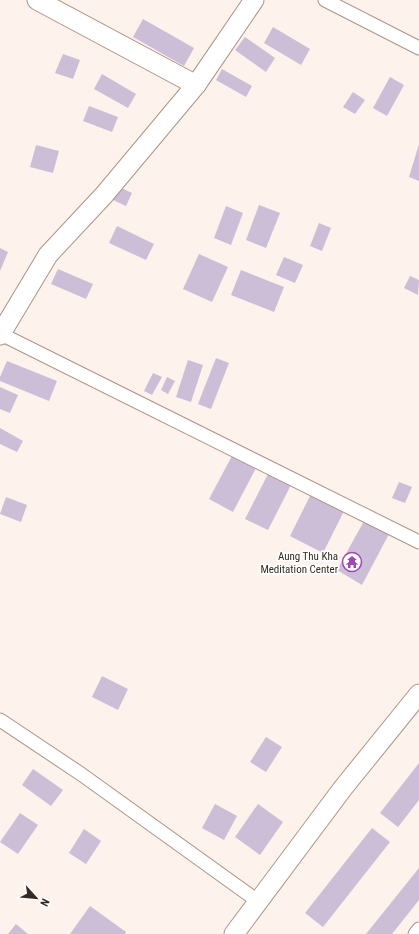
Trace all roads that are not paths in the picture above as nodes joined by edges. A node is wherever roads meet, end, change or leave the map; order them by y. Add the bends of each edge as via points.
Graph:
1 (37, 0) edge
2 (254, 0) edge
3 (325, 0) edge
4 (419, 48) edge
5 (196, 85) junction
6 (0, 334) edge
7 (419, 542) edge
8 (419, 694) edge
9 (0, 720) edge
10 (259, 902) junction
11 (419, 929) edge
12 (234, 934) edge
13 (415, 934) edge

1 - 5 street
2 - 5 street
3 - 4 street
5 - 6 street via 104,195 48,255
6 - 7 street
8 - 10 street via 343,788
9 - 10 street via 82,774
10 - 12 street
11 - 13 street

